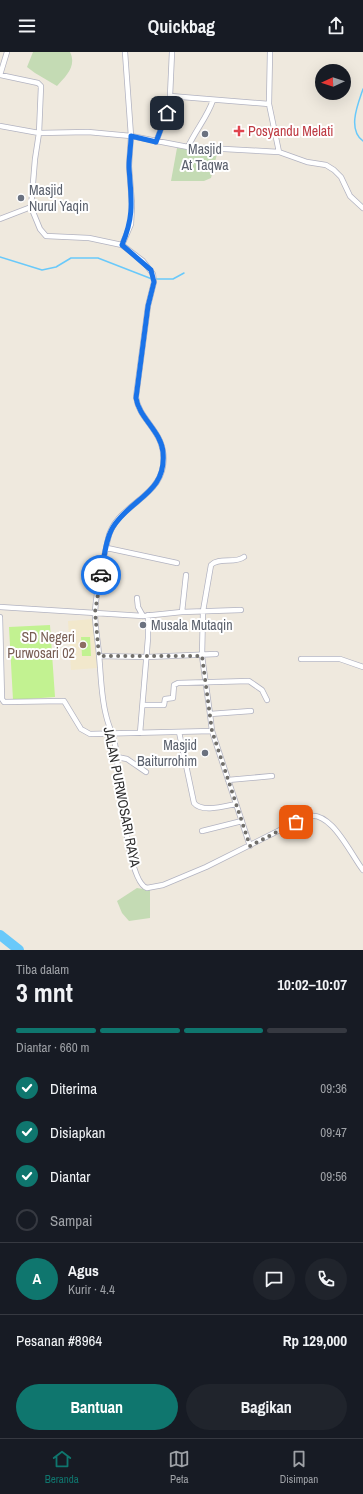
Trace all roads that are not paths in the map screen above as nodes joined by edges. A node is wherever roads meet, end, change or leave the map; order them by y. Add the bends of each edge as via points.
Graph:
1 (7, 52) edge
2 (125, 52) edge
3 (172, 52) edge
4 (270, 52) edge
5 (0, 75) edge
6 (170, 96) junction
7 (213, 100) junction
8 (269, 104) junction
9 (0, 126) edge
10 (39, 133) junction
11 (131, 136) junction
12 (156, 142) junction
13 (188, 147) junction
14 (279, 152) junction
15 (32, 207) junction
16 (363, 208) edge
17 (0, 219) edge
18 (122, 245) junction
19 (107, 548) junction
20 (244, 557) dead end
21 (177, 563) dead end
22 (186, 575) dead end
23 (137, 598) dead end
24 (0, 606) edge
25 (241, 610) dead end
26 (203, 611) junction
27 (95, 612) junction
28 (182, 612) junction
29 (145, 616) junction
30 (0, 617) edge
31 (216, 654) dead end
32 (99, 656) junction
33 (202, 656) junction
34 (147, 657) junction
35 (301, 659) dead end
36 (363, 667) edge
37 (206, 683) junction
38 (267, 700) dead end
39 (143, 705) junction
40 (251, 712) dead end
41 (210, 714) junction
42 (212, 731) junction
43 (179, 732) junction
44 (140, 733) junction
45 (112, 734) junction
46 (117, 757) junction
47 (146, 772) dead end
48 (272, 776) dead end
49 (228, 780) junction
50 (236, 804) junction
51 (242, 821) junction
52 (202, 831) dead end
53 (250, 846) junction
54 (363, 870) edge

1 - 5 street
2 - 11 street
3 - 6 street
4 - 8 street
5 - 10 street via 40,84
6 - 7 street
6 - 12 street via 167,113
7 - 8 street
7 - 13 street
8 - 14 street
9 - 10 street
10 - 11 street via 88,132
10 - 15 street via 34,159
11 - 12 street
11 - 18 street via 131,224
12 - 13 street
13 - 14 street
14 - 16 street via 307,162 326,165 334,170 341,177 350,196
15 - 17 street
15 - 18 street via 40,229 46,236 89,238
18 - 19 street, JALAN PURWOSARI RAYA via 143,261 153,274 154,282 148,306 136,398 139,408 158,435 163,450 163,466 152,490 124,514 112,529
19 - 21 street
19 - 27 street, JALAN PURWOSARI RAYA
20 - 26 street via 240,560 212,564
22 - 28 street
23 - 29 street via 138,607
24 - 27 street
25 - 26 street
26 - 28 street
26 - 33 street
27 - 29 street
27 - 32 street, JALAN PURWOSARI RAYA
28 - 29 street
29 - 34 street
30 - 45 street via 4,702 64,702 83,731 90,734
31 - 33 street
32 - 34 street
32 - 45 street, JALAN PURWOSARI RAYA via 104,706
33 - 34 street
33 - 37 street
34 - 39 street
35 - 36 street via 340,659
37 - 38 street via 249,681 262,690
37 - 39 street via 176,683 173,698 165,699 164,705
37 - 41 street
39 - 44 street
40 - 41 street
41 - 42 street
42 - 43 street
42 - 49 street
43 - 44 street
43 - 50 street via 196,806 204,808
44 - 45 street
45 - 46 street, JALAN PURWOSARI RAYA
46 - 47 street via 127,759
46 - 53 street, JALAN PURWOSARI RAYA via 134,869 144,887 163,885
48 - 49 street
49 - 50 street
50 - 51 street
51 - 52 street
51 - 53 street
53 - 54 street, JALAN PURWOSARI RAYA via 306,817 318,816 332,826

